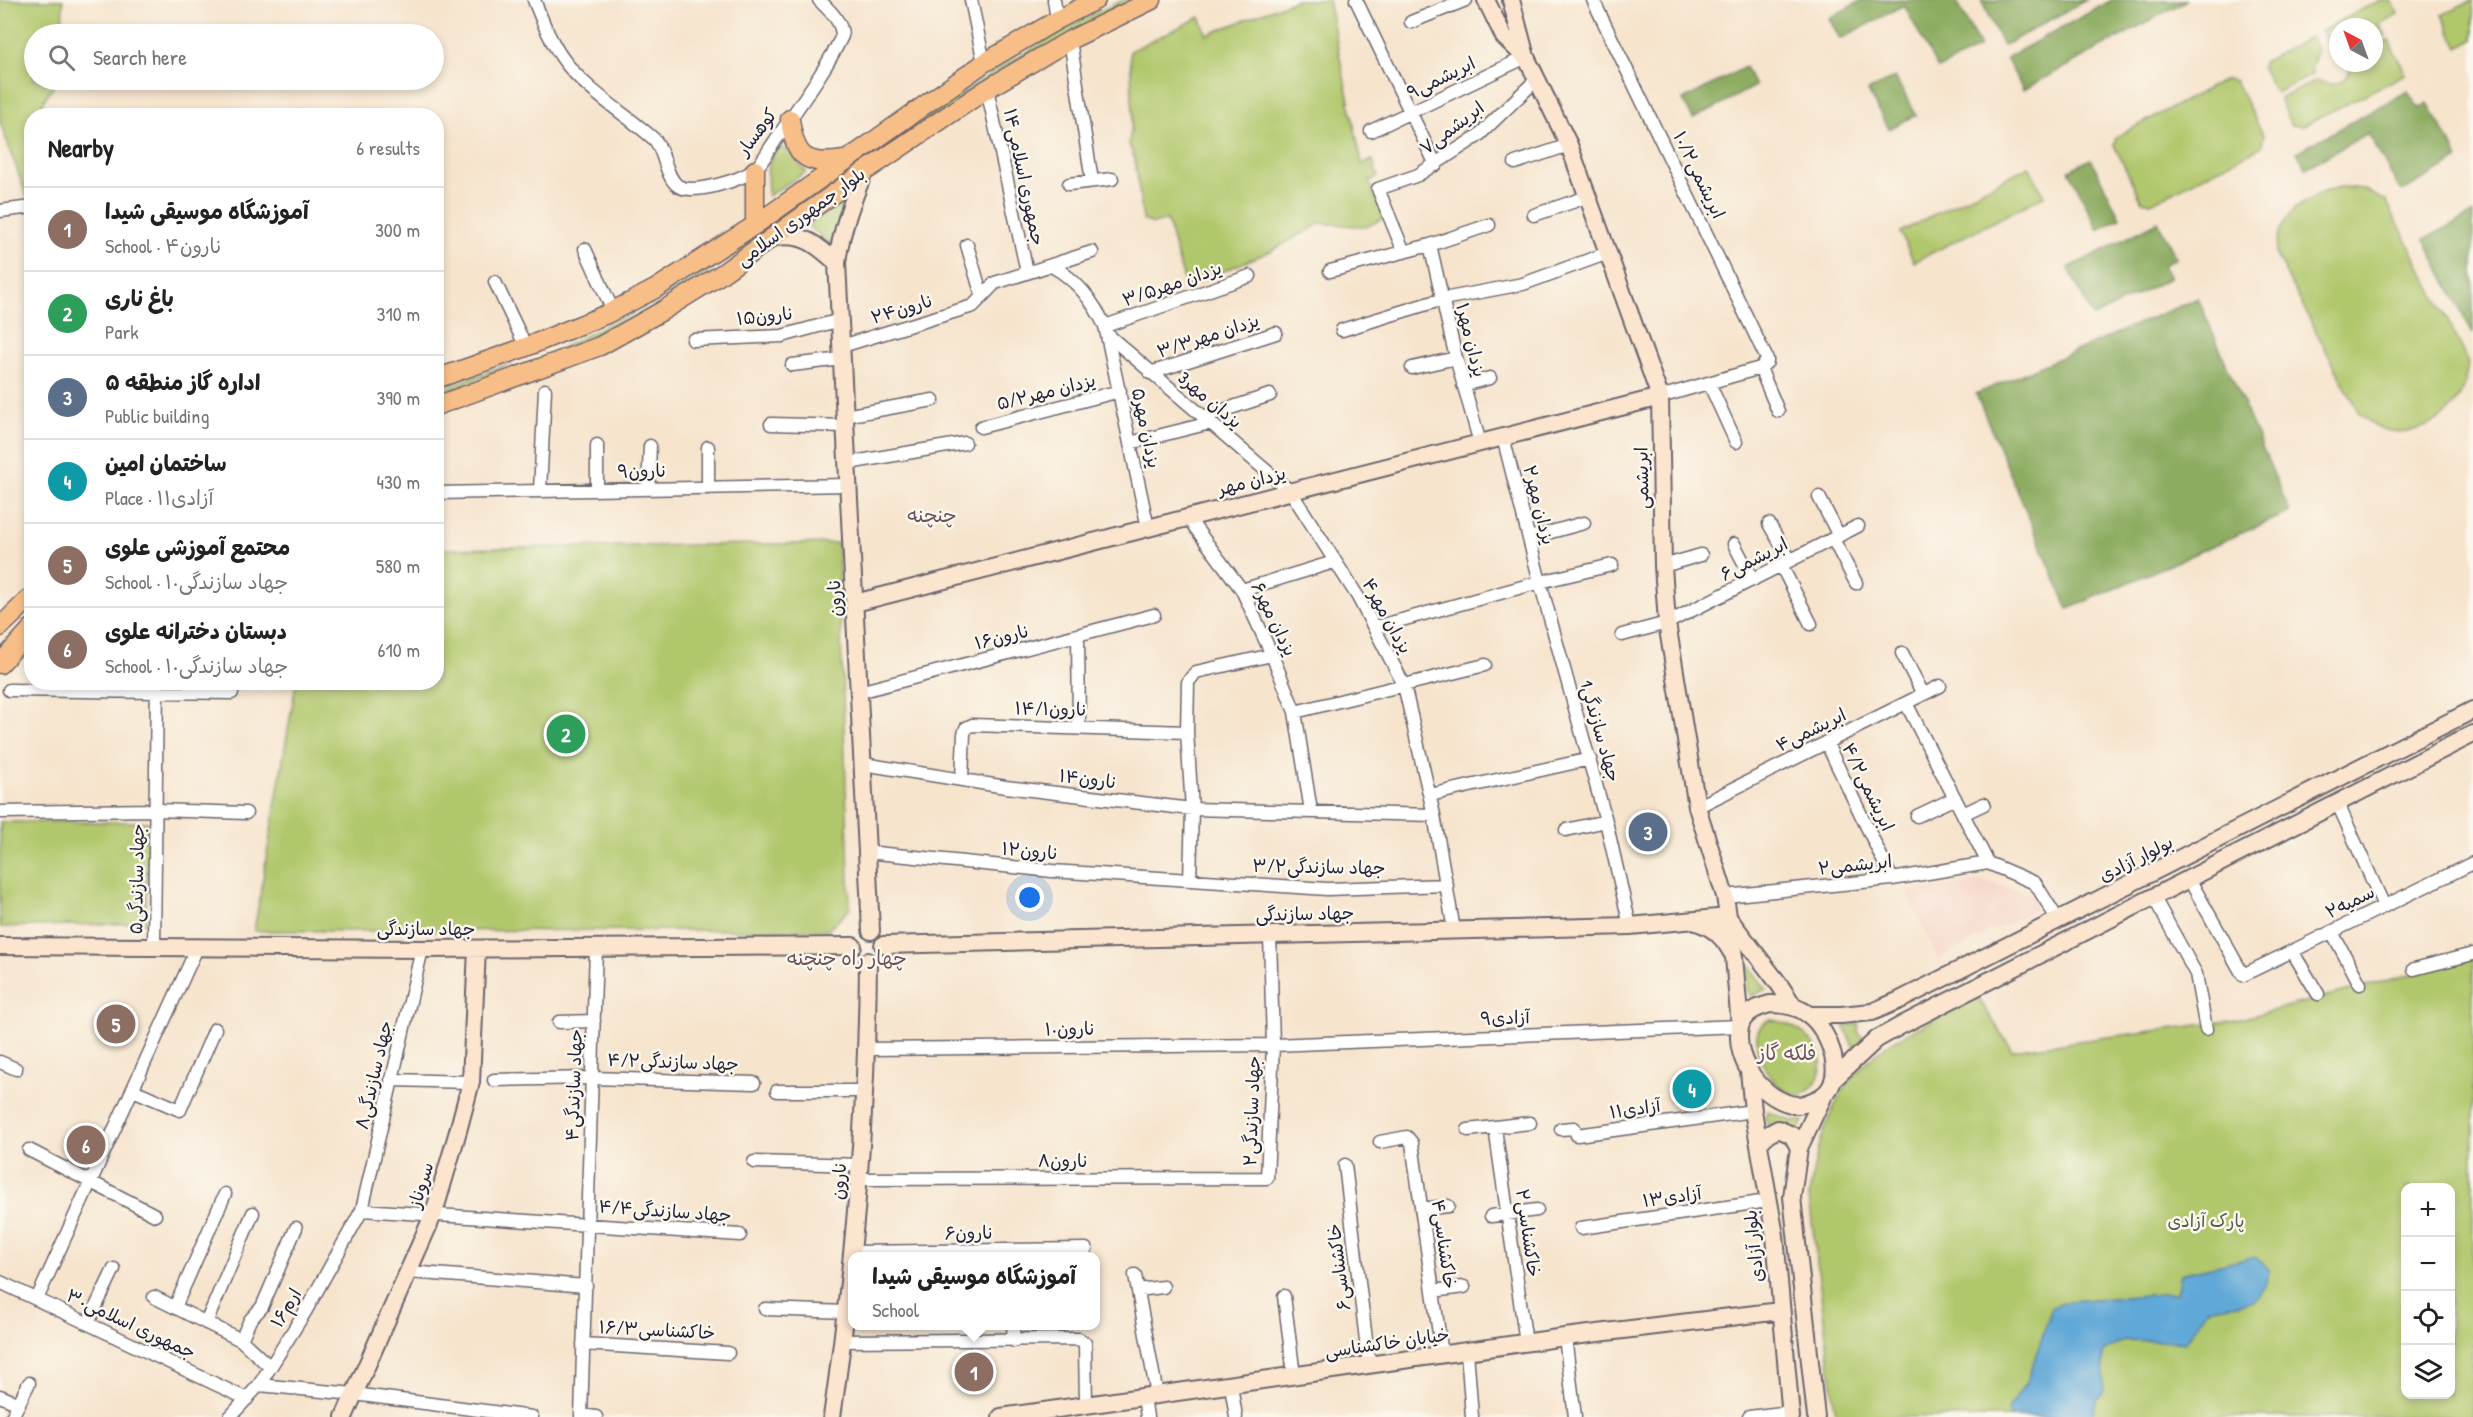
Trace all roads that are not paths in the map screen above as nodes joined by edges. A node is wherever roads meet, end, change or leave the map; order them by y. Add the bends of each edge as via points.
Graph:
1 (534, 0) edge
2 (819, 0) edge
3 (971, 0) edge
4 (1054, 0) edge
5 (1096, 0) edge
6 (1152, 0) edge
7 (1356, 0) edge
8 (1466, 0) edge
9 (1486, 0) edge
10 (1511, 0) edge
11 (1593, 0) edge
12 (1057, 20) junction
13 (1411, 22) dead end
14 (1070, 40) junction
15 (1526, 57) junction
16 (984, 63) junction
17 (1537, 79) junction
18 (987, 89) junction
19 (1412, 113) junction
20 (790, 119) junction
21 (1371, 131) dead end
22 (1569, 145) junction
23 (846, 160) junction
24 (1515, 163) dead end
25 (1436, 165) junction
26 (755, 170) junction
27 (864, 172) junction
28 (1112, 180) dead end
29 (1092, 181) junction
30 (1070, 184) dead end
31 (1587, 197) junction
32 (24, 208) edge
33 (0, 211) edge
34 (1534, 214) dead end
35 (755, 225) junction
36 (1489, 225) dead end
37 (776, 237) junction
38 (1430, 245) junction
39 (967, 246) dead end
40 (585, 249) dead end
41 (1092, 252) dead end
42 (1404, 252) junction
43 (1608, 253) junction
44 (837, 262) junction
45 (1052, 266) junction
46 (1330, 271) dead end
47 (1027, 272) junction
48 (1251, 276) dead end
49 (495, 282) dead end
50 (982, 296) junction
51 (1443, 299) junction
52 (613, 311) junction
53 (840, 320) junction
54 (1342, 330) dead end
55 (1107, 331) junction
56 (1276, 333) dead end
57 (693, 339) dead end
58 (526, 347) junction
59 (842, 352) junction
60 (1456, 358) junction
61 (792, 365) dead end
62 (1762, 367) junction
63 (1412, 368) dead end
64 (536, 371) junction
65 (1150, 373) junction
66 (444, 376) edge
67 (1490, 378) dead end
68 (1709, 383) junction
69 (1463, 385) junction
70 (545, 390) dead end
71 (1119, 391) junction
72 (1270, 395) dead end
73 (1660, 397) junction
74 (933, 400) dead end
75 (444, 403) edge
76 (1778, 411) dead end
77 (1206, 420) junction
78 (845, 421) junction
79 (771, 424) dead end
80 (981, 427) dead end
81 (1503, 437) junction
82 (1736, 442) dead end
83 (965, 443) dead end
84 (1130, 443) junction
85 (1480, 443) junction
86 (597, 445) dead end
87 (650, 446) dead end
88 (708, 447) dead end
89 (848, 463) junction
90 (849, 485) junction
91 (708, 488) junction
92 (648, 489) junction
93 (597, 490) junction
94 (540, 491) junction
95 (1291, 492) junction
96 (444, 493) edge
97 (1819, 497) dead end
98 (1188, 518) junction
99 (1584, 523) dead end
100 (1769, 524) dead end
101 (1858, 526) dead end
102 (1148, 528) junction
103 (1836, 537) junction
104 (1528, 538) junction
105 (1734, 544) dead end
106 (1701, 555) dead end
107 (1334, 562) junction
108 (1786, 563) junction
109 (1612, 565) dead end
110 (1663, 566) junction
111 (1753, 580) junction
112 (1540, 582) junction
113 (1856, 583) dead end
114 (1242, 590) junction
115 (855, 603) junction
116 (24, 604) edge
117 (1154, 615) dead end
118 (1667, 623) junction
119 (1811, 624) dead end
120 (0, 627) edge
121 (1376, 627) junction
122 (1622, 634) dead end
123 (1078, 636) junction
124 (24, 637) edge
125 (1902, 653) dead end
126 (1272, 655) junction
127 (0, 664) edge
128 (1485, 666) dead end
129 (1404, 685) junction
130 (1940, 686) dead end
131 (9, 690) dead end
132 (24, 690) edge
133 (157, 690) edge
134 (200, 690) edge
135 (859, 692) junction
136 (232, 693) dead end
137 (1923, 694) junction
138 (1905, 703) junction
139 (2473, 710) edge
140 (1295, 712) junction
141 (1079, 727) junction
142 (1187, 732) junction
143 (2473, 734) edge
144 (1826, 742) junction
145 (1590, 759) junction
146 (863, 764) junction
147 (2346, 773) junction
148 (962, 780) junction
149 (2355, 793) junction
150 (1430, 795) junction
151 (1954, 798) junction
152 (2337, 802) junction
153 (1984, 804) dead end
154 (1697, 807) junction
155 (1192, 809) junction
156 (156, 810) junction
157 (1311, 811) junction
158 (0, 812) edge
159 (246, 813) dead end
160 (1434, 814) junction
161 (1963, 814) junction
162 (1917, 816) dead end
163 (1606, 821) junction
164 (1566, 830) dead end
165 (867, 852) junction
166 (1988, 863) junction
167 (2473, 863) edge
168 (2188, 877) junction
169 (1892, 879) junction
170 (1190, 880) junction
171 (1447, 885) junction
172 (1725, 896) junction
173 (2153, 896) junction
174 (2384, 906) junction
175 (1728, 917) junction
176 (2058, 920) junction
177 (1692, 921) junction
178 (1630, 926) junction
179 (1454, 930) junction
180 (871, 931) junction
181 (2332, 932) junction
182 (1270, 935) junction
183 (883, 945) junction
184 (0, 946) edge
185 (853, 946) junction
186 (154, 947) junction
187 (197, 948) junction
188 (596, 948) junction
189 (422, 949) junction
190 (477, 949) junction
191 (2292, 951) junction
192 (2473, 954) edge
193 (1734, 957) junction
194 (868, 961) junction
195 (2414, 969) dead end
196 (2360, 984) dead end
197 (2318, 994) dead end
198 (1794, 1007) junction
199 (1872, 1012) junction
200 (1809, 1015) junction
201 (594, 1021) junction
202 (559, 1022) dead end
203 (1740, 1026) junction
204 (215, 1029) dead end
205 (2206, 1029) dead end
206 (1877, 1039) junction
207 (1273, 1045) junction
208 (867, 1049) junction
209 (0, 1062) edge
210 (16, 1069) dead end
211 (1749, 1071) junction
212 (592, 1078) junction
213 (391, 1080) junction
214 (494, 1080) dead end
215 (1833, 1080) junction
216 (471, 1082) junction
217 (754, 1083) dead end
218 (133, 1090) junction
219 (777, 1091) dead end
220 (866, 1091) junction
221 (1824, 1095) junction
222 (1753, 1111) junction
223 (1530, 1124) dead end
224 (1495, 1128) junction
225 (1561, 1129) dead end
226 (1468, 1130) dead end
227 (1380, 1142) dead end
228 (1760, 1143) junction
229 (1799, 1148) junction
230 (29, 1150) dead end
231 (754, 1162) dead end
232 (1345, 1165) dead end
233 (860, 1172) junction
234 (1267, 1178) joint
235 (90, 1181) junction
236 (225, 1194) dead end
237 (1768, 1201) junction
238 (1448, 1206) dead end
239 (1420, 1209) junction
240 (362, 1210) junction
241 (1537, 1210) dead end
242 (253, 1213) dead end
243 (434, 1213) junction
244 (1507, 1214) junction
245 (155, 1215) dead end
246 (1491, 1216) dead end
247 (588, 1223) junction
248 (1581, 1227) dead end
249 (297, 1228) dead end
250 (740, 1234) dead end
251 (1086, 1249) dead end
252 (853, 1252) joint
253 (114, 1269) dead end
254 (409, 1272) junction
255 (1135, 1275) dead end
256 (0, 1282) edge
257 (586, 1286) junction
258 (1163, 1287) dead end
259 (1464, 1287) dead end
260 (1138, 1290) junction
261 (1433, 1291) junction
262 (848, 1295) edge
263 (1284, 1296) dead end
264 (154, 1297) dead end
265 (37, 1299) junction
266 (175, 1307) junction
267 (765, 1309) dead end
268 (1780, 1311) junction
269 (846, 1312) junction
270 (88, 1323) junction
271 (206, 1323) junction
272 (1013, 1330) edge
273 (1565, 1337) junction
274 (241, 1340) junction
275 (842, 1341) junction
276 (1014, 1341) junction
277 (1526, 1343) junction
278 (583, 1344) junction
279 (1467, 1351) junction
280 (728, 1353) dead end
281 (1443, 1355) junction
282 (1369, 1365) junction
283 (270, 1367) junction
284 (1294, 1376) junction
285 (29, 1383) dead end
286 (259, 1385) junction
287 (1231, 1385) junction
288 (354, 1394) junction
289 (0, 1396) edge
290 (1150, 1396) junction
291 (247, 1398) junction
292 (19, 1404) junction
293 (1086, 1405) junction
294 (832, 1412) edge
295 (1790, 1414) edge
296 (581, 1416) edge
297 (12, 1417) edge
298 (230, 1417) edge
299 (344, 1417) edge
300 (532, 1417) edge
301 (596, 1417) edge
302 (1001, 1417) edge
303 (1148, 1417) edge
304 (1236, 1417) edge
305 (1472, 1417) edge
306 (1575, 1417) edge
307 (1749, 1417) edge
308 (1816, 1417) edge

1 - 26 street, کوهسار via 563,59 588,86 656,140 668,172 679,187 719,185
2 - 20 street, کوهسار via 835,15 843,32
3 - 16 street
4 - 12 street
5 - 12 main road, بلوار جمهوری اسلامی
6 - 14 main road, بلوار جمهوری اسلامی
7 - 19 street
8 - 13 street
9 - 15 main road via 1504,37
10 - 15 main road
11 - 62 street, ۱۰/۲ابریشمی via 1764,349 1767,359
12 - 16 main road, بلوار جمهوری اسلامی
14 - 18 main road, بلوار جمهوری اسلامی
14 - 29 street
15 - 17 main road, ابریشمی
15 - 19 street, ابریشمی۹
16 - 23 main road, بلوار جمهوری اسلامی
17 - 22 main road, ابریشمی
17 - 25 street, ابریشمی۷ via 1478,136
18 - 27 main road, بلوار جمهوری اسلامی
18 - 47 street, جمهوری اسلامی۱۴
19 - 21 street, ابریشمی۹
19 - 25 street
20 - 23 main road via 793,141 809,160
20 - 26 street, کوهسار
22 - 24 street
22 - 31 main road, ابریشمی
23 - 35 main road, بلوار جمهوری اسلامی
25 - 42 street, ابریشمی۷ via 1378,189
26 - 35 main road
27 - 37 main road, بلوار جمهوری اسلامی
27 - 44 main road, نارون via 848,212
28 - 29 street
29 - 30 street
31 - 34 street
31 - 43 main road, ابریشمی
32 - 33 street
35 - 52 main road, بلوار جمهوری اسلامی
36 - 38 street
37 - 44 main road via 800,237
37 - 64 main road, بلوار جمهوری اسلامی via 610,340
38 - 42 street
38 - 51 street, یزدان مهر۱
39 - 50 street
40 - 52 street
41 - 45 street
42 - 46 street
43 - 51 street via 1523,284
43 - 73 main road, ابریشمی
44 - 53 main road, نارون
45 - 47 street
45 - 55 street via 1079,285 1093,302
47 - 50 street via 995,283
48 - 55 street, ۳/۵یزدان مهر
49 - 58 street
50 - 59 street, نارون۲۴ via 973,306
51 - 54 street
51 - 60 street, یزدان مهر۱
52 - 58 main road, بلوار جمهوری اسلامی
53 - 57 street, نارون۱۵ via 782,336
53 - 59 main road, نارون
55 - 65 street, 3یزدان مهر
55 - 71 street, یزدان مهر۵
56 - 65 street, ۳/۳یزدان مهر
58 - 64 main road
58 - 66 main road, بلوار جمهوری اسلامی
59 - 61 street, نارون۲۴
59 - 78 main road, نارون
60 - 63 street
60 - 69 street, یزدان مهر۱
62 - 68 street
62 - 76 street, ۱۰/۲ابریشمی
64 - 75 main road, بلوار جمهوری اسلامی
65 - 77 street, 3یزدان مهر
67 - 69 street
68 - 73 street
68 - 82 street
69 - 85 street, یزدان مهر۱
70 - 94 street
71 - 80 street, ۵/۲یزدان مهر
71 - 84 street, یزدان مهر۵
72 - 77 street
73 - 81 main road, یزدان مهر
73 - 110 main road, ابریشمی
74 - 78 street
77 - 84 street
77 - 95 street, 3یزدان مهر
78 - 79 street
78 - 89 main road, نارون
81 - 85 main road, یزدان مهر
81 - 104 street, یزدان مهر۲
83 - 89 street
84 - 102 street, یزدان مهر۵
85 - 95 main road, یزدان مهر
86 - 93 street
87 - 92 street
88 - 91 street
89 - 90 main road, نارون
90 - 91 street, نارون۹
90 - 115 main road, نارون
91 - 92 street, نارون۹
92 - 93 street, نارون۹
93 - 94 street, نارون۹
94 - 96 street, نارون۹
95 - 98 main road, یزدان مهر
95 - 107 street, یزدان مهر۴
97 - 103 street
98 - 102 main road, یزدان مهر
98 - 114 street, یزدان مهر۶
99 - 104 street
100 - 108 street
101 - 103 street, ابریشمی۶
102 - 115 main road, یزدان مهر
103 - 108 street, ابریشمی۶
103 - 113 street
104 - 112 street, یزدان مهر۲
105 - 111 street
106 - 110 street
107 - 114 street
107 - 121 street, یزدان مهر۴
108 - 111 street, ابریشمی۶
108 - 119 street
109 - 112 street
110 - 118 main road, ابریشمی
111 - 118 street, ابریشمی۶
112 - 121 street
112 - 145 street, 1جهاد سازندگی
114 - 126 street, یزدان مهر۶
115 - 135 main road, نارون
116 - 120 main road
117 - 123 street, نارون۱۶
118 - 122 street, ابریشمی۶
118 - 154 main road, ابریشمی
121 - 129 street, یزدان مهر۴
123 - 135 street, نارون۱۶
123 - 141 street
124 - 127 main road
125 - 137 street
126 - 140 street, یزدان مهر۶
126 - 142 street via 1196,672 1190,677
128 - 129 street
129 - 140 street
129 - 150 street, یزدان مهر۴
130 - 137 street, ابریشمی۴
131 - 132 street
133 - 156 street, جهاد سازندگی۵
134 - 136 street
135 - 146 main road, نارون
137 - 138 street, ابریشمی۴
138 - 144 street, ابریشمی۴
138 - 151 street
139 - 147 main road, بولوار آزادی
140 - 157 street, یزدان مهر۶
141 - 142 street, ۱۴/۱نارون
141 - 148 street, ۱۴/۱نارون via 972,725 964,734
142 - 155 street
143 - 149 main road
144 - 154 street, ابریشمی۴
144 - 169 street, ابریشمی۴/۲
145 - 150 street
145 - 163 street, 1جهاد سازندگی
146 - 148 street, نارون۱۴
146 - 165 main road, نارون
147 - 149 main road
147 - 176 main road, بولوار آزادی
148 - 155 street, نارون۱۴
149 - 152 main road
150 - 160 street, یزدان مهر۴
151 - 161 street
151 - 162 street
152 - 168 main road
152 - 174 street
153 - 161 street
154 - 172 main road, ابریشمی
155 - 157 street, نارون۱۴
155 - 170 street
156 - 158 street
156 - 159 street
156 - 186 street, جهاد سازندگی۵
157 - 160 street, نارون۱۴
160 - 171 street, یزدان مهر۴
161 - 166 street
163 - 164 street
163 - 178 street, 1جهاد سازندگی
165 - 170 street, نارون۱۲
165 - 180 main road, نارون
166 - 169 street, ابریشمی۲
166 - 176 street via 2035,883
167 - 174 street, ۲سمیه
168 - 173 main road
168 - 191 street, ۲سمیه via 2244,975
169 - 172 street, ابریشمی۲
170 - 171 street, ۳/۲جهاد سازندگی via 1327,889
171 - 179 street, یزدان مهر۴
172 - 175 main road, ابریشمی
173 - 205 street via 2196,974
173 - 206 main road
174 - 181 street, ۲سمیه
175 - 177 main road, جهاد سازندگی
175 - 193 main road, ابریشمی
175 - 198 main road
176 - 199 main road, بولوار آزادی
177 - 178 main road, جهاد سازندگی
177 - 193 main road via 1720,935
178 - 179 main road, جهاد سازندگی
179 - 182 main road, جهاد سازندگی
180 - 183 main road
180 - 185 main road via 858,934
181 - 191 street, ۲سمیه
181 - 196 street
182 - 183 main road, جهاد سازندگی
182 - 207 street, ۲جهاد سازندگی
183 - 194 main road via 877,957
184 - 186 main road, جهاد سازندگی
185 - 188 main road, جهاد سازندگی
185 - 194 main road via 856,955
186 - 187 main road, جهاد سازندگی
187 - 189 main road, جهاد سازندگی
187 - 218 street
188 - 190 main road, جهاد سازندگی
188 - 201 street, جهاد سازندگی۴
189 - 190 main road, جهاد سازندگی
189 - 213 street, جهاد سازندگی۸
190 - 216 main road, سروناز
191 - 197 street
192 - 195 street
193 - 203 main road, ابریشمی
194 - 208 main road, نارون
198 - 200 main road
198 - 203 main road via 1770,1004 1757,1008
199 - 200 main road, بولوار آزادی
199 - 206 main road via 1864,1027
200 - 215 main road via 1831,1048
201 - 202 street
201 - 212 street, جهاد سازندگی۴
203 - 207 street, آزادی۹
203 - 211 main road via 1740,1042
204 - 218 street via 180,1110
206 - 215 main road
207 - 208 street, نارون۱۰
207 - 234 street, ۲جهاد سازندگی
208 - 220 main road, نارون
209 - 210 street
211 - 221 main road via 1772,1095 1797,1105
211 - 222 main road, بلوار آزادی
212 - 214 street, ۴/۲جهاد سازندگی
212 - 217 street, ۴/۲جهاد سازندگی
212 - 247 street, جهاد سازندگی۴
213 - 216 street
213 - 240 street, جهاد سازندگی۸
215 - 221 main road
216 - 243 main road, سروناز
218 - 235 street
219 - 220 street
220 - 233 main road, نارون
221 - 229 main road
222 - 225 street, آزادی۱۱ via 1577,1135 1574,1128
222 - 228 main road, بلوار آزادی
223 - 224 street
224 - 226 street
224 - 244 street, خاکشناسی۲
227 - 239 street, خاکشناسی۴ via 1407,1137 1410,1140
228 - 229 main road via 1778,1130 1792,1135
228 - 237 main road, بلوار آزادی
229 - 308 main road via 1792,1197
230 - 235 street
231 - 233 street, نارون۸
232 - 282 street, خاکشناسی۶
233 - 234 street, نارون۸
233 - 252 main road, نارون
235 - 245 street
235 - 265 street
236 - 266 street
237 - 248 street, آزادی۱۳
237 - 268 main road, بلوار آزادی
238 - 239 street
239 - 261 street, خاکشناسی۴
240 - 243 street, ۴/۴جهاد سازندگی
240 - 283 street, ارم۱۶
241 - 244 street
242 - 271 street
243 - 247 street, ۴/۴جهاد سازندگی
243 - 254 main road, سروناز
244 - 246 street
244 - 277 street, خاکشناسی۲
247 - 250 street, ۴/۴جهاد سازندگی
247 - 257 street, جهاد سازندگی۴
249 - 274 street via 262,1307 250,1320
251 - 252 street, نارون۶
253 - 270 street
254 - 257 street
254 - 288 main road, سروناز
255 - 260 street
256 - 265 street, جمهوری اسلامی۳۰
257 - 278 street, جهاد سازندگی۴
258 - 260 street
259 - 261 street
260 - 290 street
261 - 281 street, خاکشناسی۴
262 - 269 main road, نارون
263 - 284 street
264 - 266 street
265 - 270 street, جمهوری اسلامی۳۰
266 - 271 street
267 - 269 street
268 - 273 main road, خیابان خاکشناسی
268 - 295 main road, بلوار آزادی
269 - 275 main road, نارون
270 - 291 street, جمهوری اسلامی۳۰
271 - 274 street
272 - 276 street
273 - 277 main road, خیابان خاکشناسی
273 - 306 street
274 - 283 street
275 - 276 street
275 - 294 main road, نارون
276 - 293 street via 1083,1341
277 - 279 main road, خیابان خاکشناسی
278 - 280 street, ۱۶/۳خاکشناسی
278 - 296 street, جهاد سازندگی۴
279 - 281 main road, خیابان خاکشناسی
279 - 305 street
281 - 282 main road, خیابان خاکشناسی
282 - 284 main road, خیابان خاکشناسی
283 - 286 street, ارم۱۶
284 - 287 main road, خیابان خاکشناسی
285 - 292 street
286 - 288 street
286 - 291 street, ارم۱۶
287 - 290 main road, خیابان خاکشناسی
287 - 304 street
288 - 299 main road, سروناز
288 - 300 street
289 - 292 street
290 - 293 main road, خیابان خاکشناسی
290 - 303 street
291 - 298 street, ارم۱۶
292 - 297 street
293 - 302 main road, خیابان خاکشناسی
295 - 307 street
296 - 301 street

